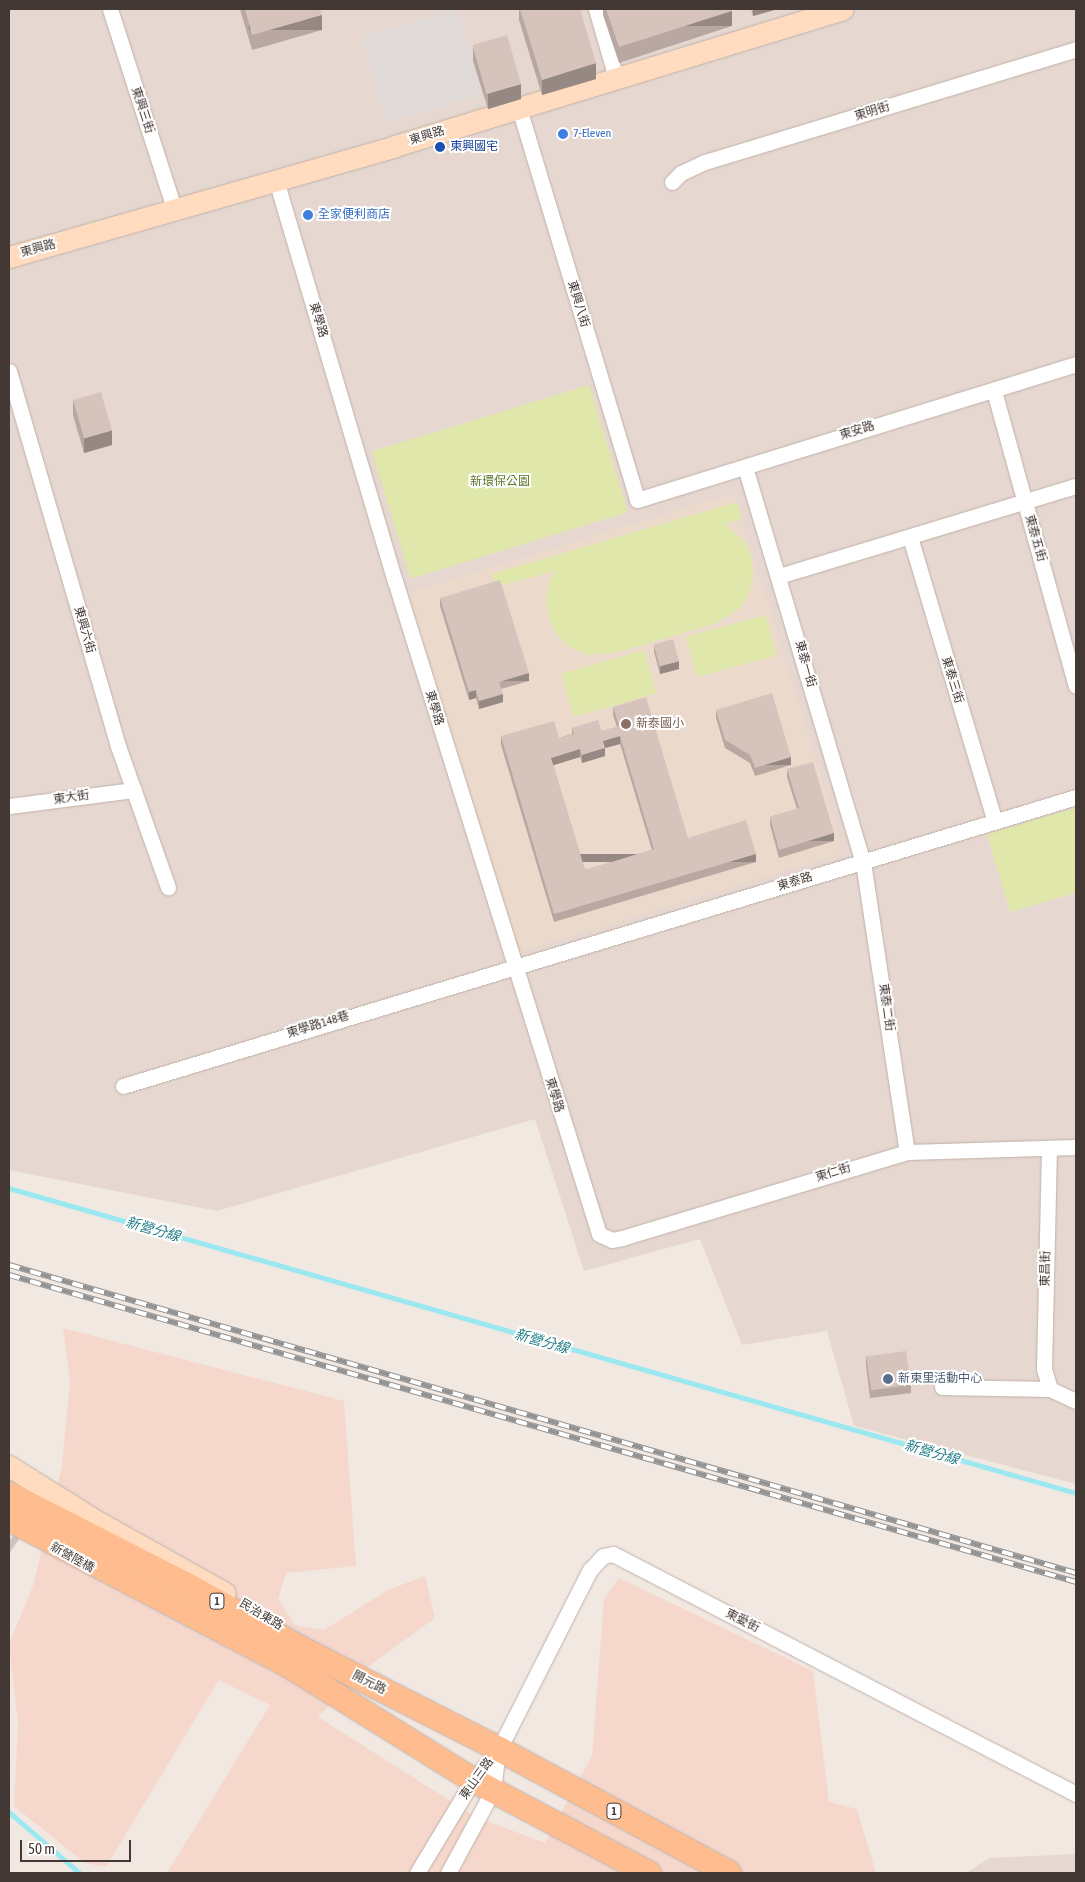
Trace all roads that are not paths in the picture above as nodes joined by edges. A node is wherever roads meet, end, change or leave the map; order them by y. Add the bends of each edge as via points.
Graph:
1 (110, 9) edge
2 (596, 9) edge
3 (843, 9) edge
4 (1076, 49) edge
5 (616, 78) junction
6 (518, 108) junction
7 (276, 180) junction
8 (672, 182) dead end
9 (175, 210) junction
10 (9, 257) edge
11 (1076, 364) edge
12 (9, 371) edge
13 (994, 391) junction
14 (745, 467) junction
15 (1076, 486) edge
16 (637, 500) joint
17 (1025, 502) junction
18 (910, 537) junction
19 (779, 576) junction
20 (1076, 686) edge
21 (134, 790) junction
22 (1076, 797) edge
23 (9, 806) edge
24 (995, 822) junction
25 (863, 862) junction
26 (168, 888) dead end
27 (515, 969) junction
28 (123, 1086) dead end
29 (1049, 1148) junction
30 (1076, 1148) edge
31 (907, 1152) junction
32 (599, 1234) joint
33 (942, 1387) dead end
34 (1050, 1389) junction
35 (1076, 1401) edge
36 (9, 1466) edge
37 (9, 1494) edge
38 (9, 1519) tunnel mouth
39 (9, 1523) tunnel mouth
40 (424, 1710) junction
41 (411, 1744) junction
42 (499, 1749) junction
43 (483, 1785) junction
44 (1076, 1794) edge
45 (417, 1873) edge
46 (448, 1873) edge
47 (648, 1873) edge
48 (729, 1873) edge

1 - 9 street, 東興三街
2 - 5 street
3 - 5 street, 東興路
4 - 8 street, 東明街 via 704,162 681,173
5 - 6 street, 東興路
6 - 7 street, 東興路
6 - 16 street, 東興八街
7 - 9 street, 東興路
7 - 27 street, 東學路
9 - 10 street, 東興路
11 - 13 street, 東安路
12 - 21 street, 東興六街
13 - 14 street, 東安路
13 - 17 street, 東泰五街
14 - 16 street, 東安路
14 - 19 street, 東泰一街
15 - 17 street
17 - 18 street
17 - 20 street, 東泰五街
18 - 19 street
18 - 24 street, 東泰三街
19 - 25 street, 東泰一街
21 - 23 street, 東大街
21 - 26 street, 東興六街
22 - 24 street, 東泰路
24 - 25 street, 東泰路
25 - 27 street, 東泰路
25 - 31 street, 東泰二街
27 - 28 street, 東學路148巷 via 399,1001
27 - 32 street, 東學路
29 - 30 street, 東仁街
29 - 31 street, 東仁街
29 - 34 street, 東昌街 via 1044,1369
31 - 32 street, 東仁街 via 622,1238 612,1240
33 - 34 street
34 - 35 street
36 - 40 street, 民治東路 via 98,1522 150,1549
37 - 40 main road, 開元路 / 1
38 - 41 main road, 1 via 288,1665
39 - 41 street, 新營陸橋
40 - 42 main road, 開元路 / 1
41 - 43 main road, 1
42 - 43 street, 東山三路
42 - 43 street, 東山三路
42 - 44 street, 東愛街 via 590,1570 603,1556 613,1554
42 - 48 main road, 開元路 / 1
43 - 45 street, 東山三路
43 - 46 street, 東山三路
43 - 47 main road, 1

